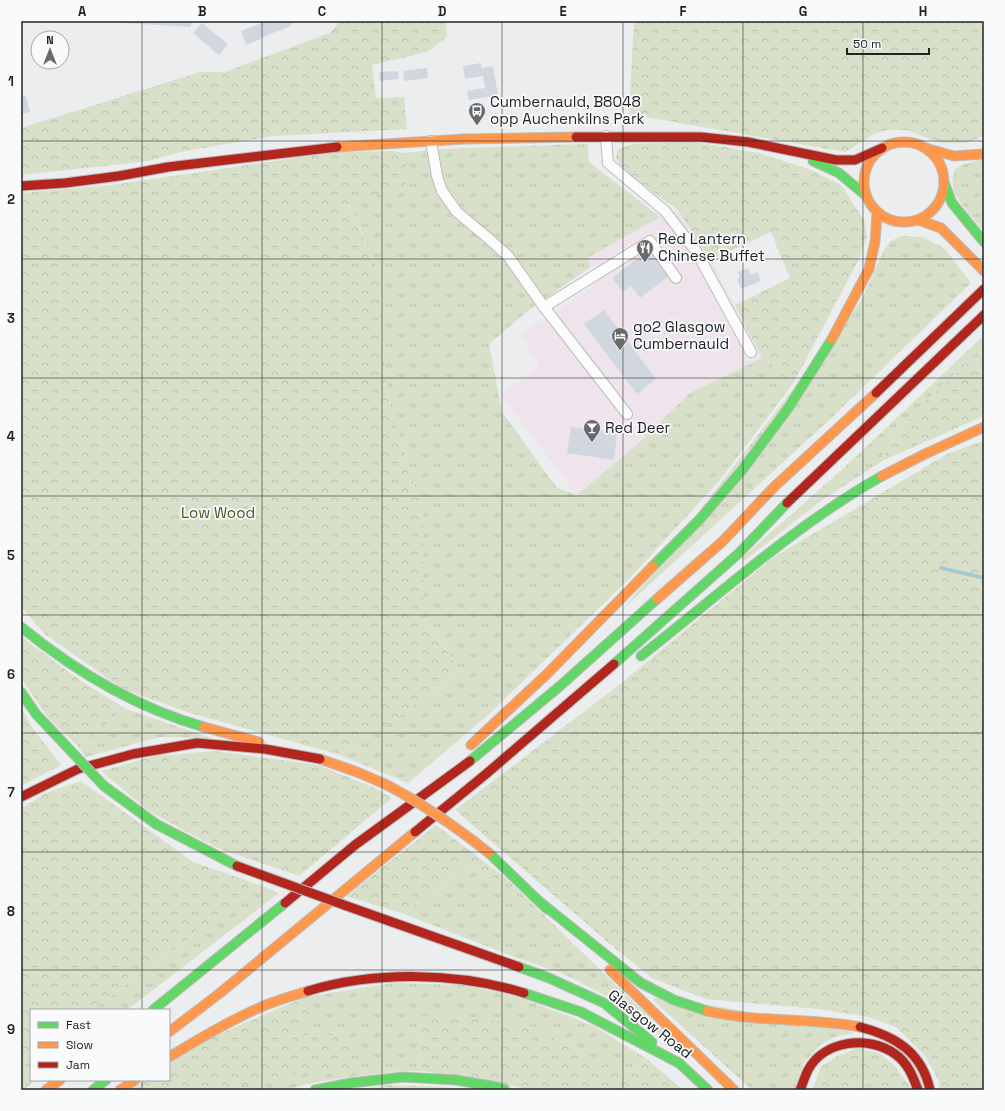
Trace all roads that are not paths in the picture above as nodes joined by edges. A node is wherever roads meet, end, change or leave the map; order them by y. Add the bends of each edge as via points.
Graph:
1 (606, 136) junction
2 (431, 140) junction
3 (882, 148) junction
4 (925, 148) junction
5 (794, 152) junction
6 (984, 154) edge
7 (944, 182) junction
8 (21, 186) edge
9 (864, 194) junction
10 (877, 213) junction
11 (918, 220) junction
12 (984, 242) edge
13 (984, 271) edge
14 (676, 278) dead end
15 (984, 289) edge
16 (544, 307) junction
17 (984, 315) edge
18 (751, 352) dead end
19 (628, 414) dead end
20 (984, 427) edge
21 (21, 627) edge
22 (632, 662) dead end
23 (613, 677) dead end
24 (21, 692) edge
25 (463, 752) dead end
26 (320, 759) junction
27 (439, 772) dead end
28 (486, 774) junction
29 (21, 797) edge
30 (355, 845) junction
31 (540, 902) junction
32 (154, 1009) edge
33 (170, 1031) edge
34 (170, 1056) edge
35 (679, 1063) junction
36 (59, 1081) edge
37 (105, 1081) edge
38 (134, 1081) edge
39 (501, 1089) edge
40 (46, 1090) edge
41 (93, 1090) edge
42 (120, 1090) edge
43 (315, 1090) edge
44 (708, 1090) edge
45 (734, 1090) edge
46 (800, 1090) edge
47 (918, 1090) edge
48 (930, 1090) edge

1 - 2 main road
1 - 5 main road via 701,137 748,142
1 - 18 street via 608,163 665,211 696,251
2 - 8 main road via 328,148 168,167 65,183
2 - 16 street via 442,191 457,212 508,256
3 - 4 main road via 903,142
3 - 5 main road via 855,160 836,160
3 - 9 main road via 865,168
4 - 6 main road via 954,156
4 - 7 main road via 939,163
5 - 9 main road via 838,173
7 - 11 main road via 943,194 937,205 929,214
7 - 12 main road via 952,203
9 - 10 main road
10 - 11 main road via 897,222 908,223
10 - 25 main road via 876,242 869,269 849,308 819,362 744,469 700,519 547,674
11 - 13 main road via 941,228
14 - 16 street via 650,240
15 - 30 main road via 774,487 723,541 560,686 473,759
16 - 19 street
17 - 28 main road via 794,496 739,553
20 - 22 main road via 884,475 833,506
21 - 26 main road via 45,648 132,700 177,719
23 - 28 main road
24 - 35 main road, Glasgow Road, bridge via 36,714 104,786 156,824 237,866 549,978 604,1003
26 - 29 main road via 265,749 197,744 133,754 78,769
26 - 31 main road, bridge via 385,784 444,818 489,853
27 - 30 main road
28 - 33 main road
30 - 32 main road
31 - 45 main road
31 - 48 main road via 634,977 665,996 684,1004 739,1016 848,1025 877,1031 897,1041 916,1058 924,1070
34 - 35 main road via 223,1026 276,1001 321,987 374,978 429,976 480,982 532,994 584,1014
35 - 44 main road, Glasgow Road
36 - 40 main road
37 - 41 main road
38 - 42 main road
39 - 43 main road via 456,1080 403,1077
46 - 47 main road via 808,1070 818,1058 835,1047 858,1042 872,1043 896,1054 914,1076

